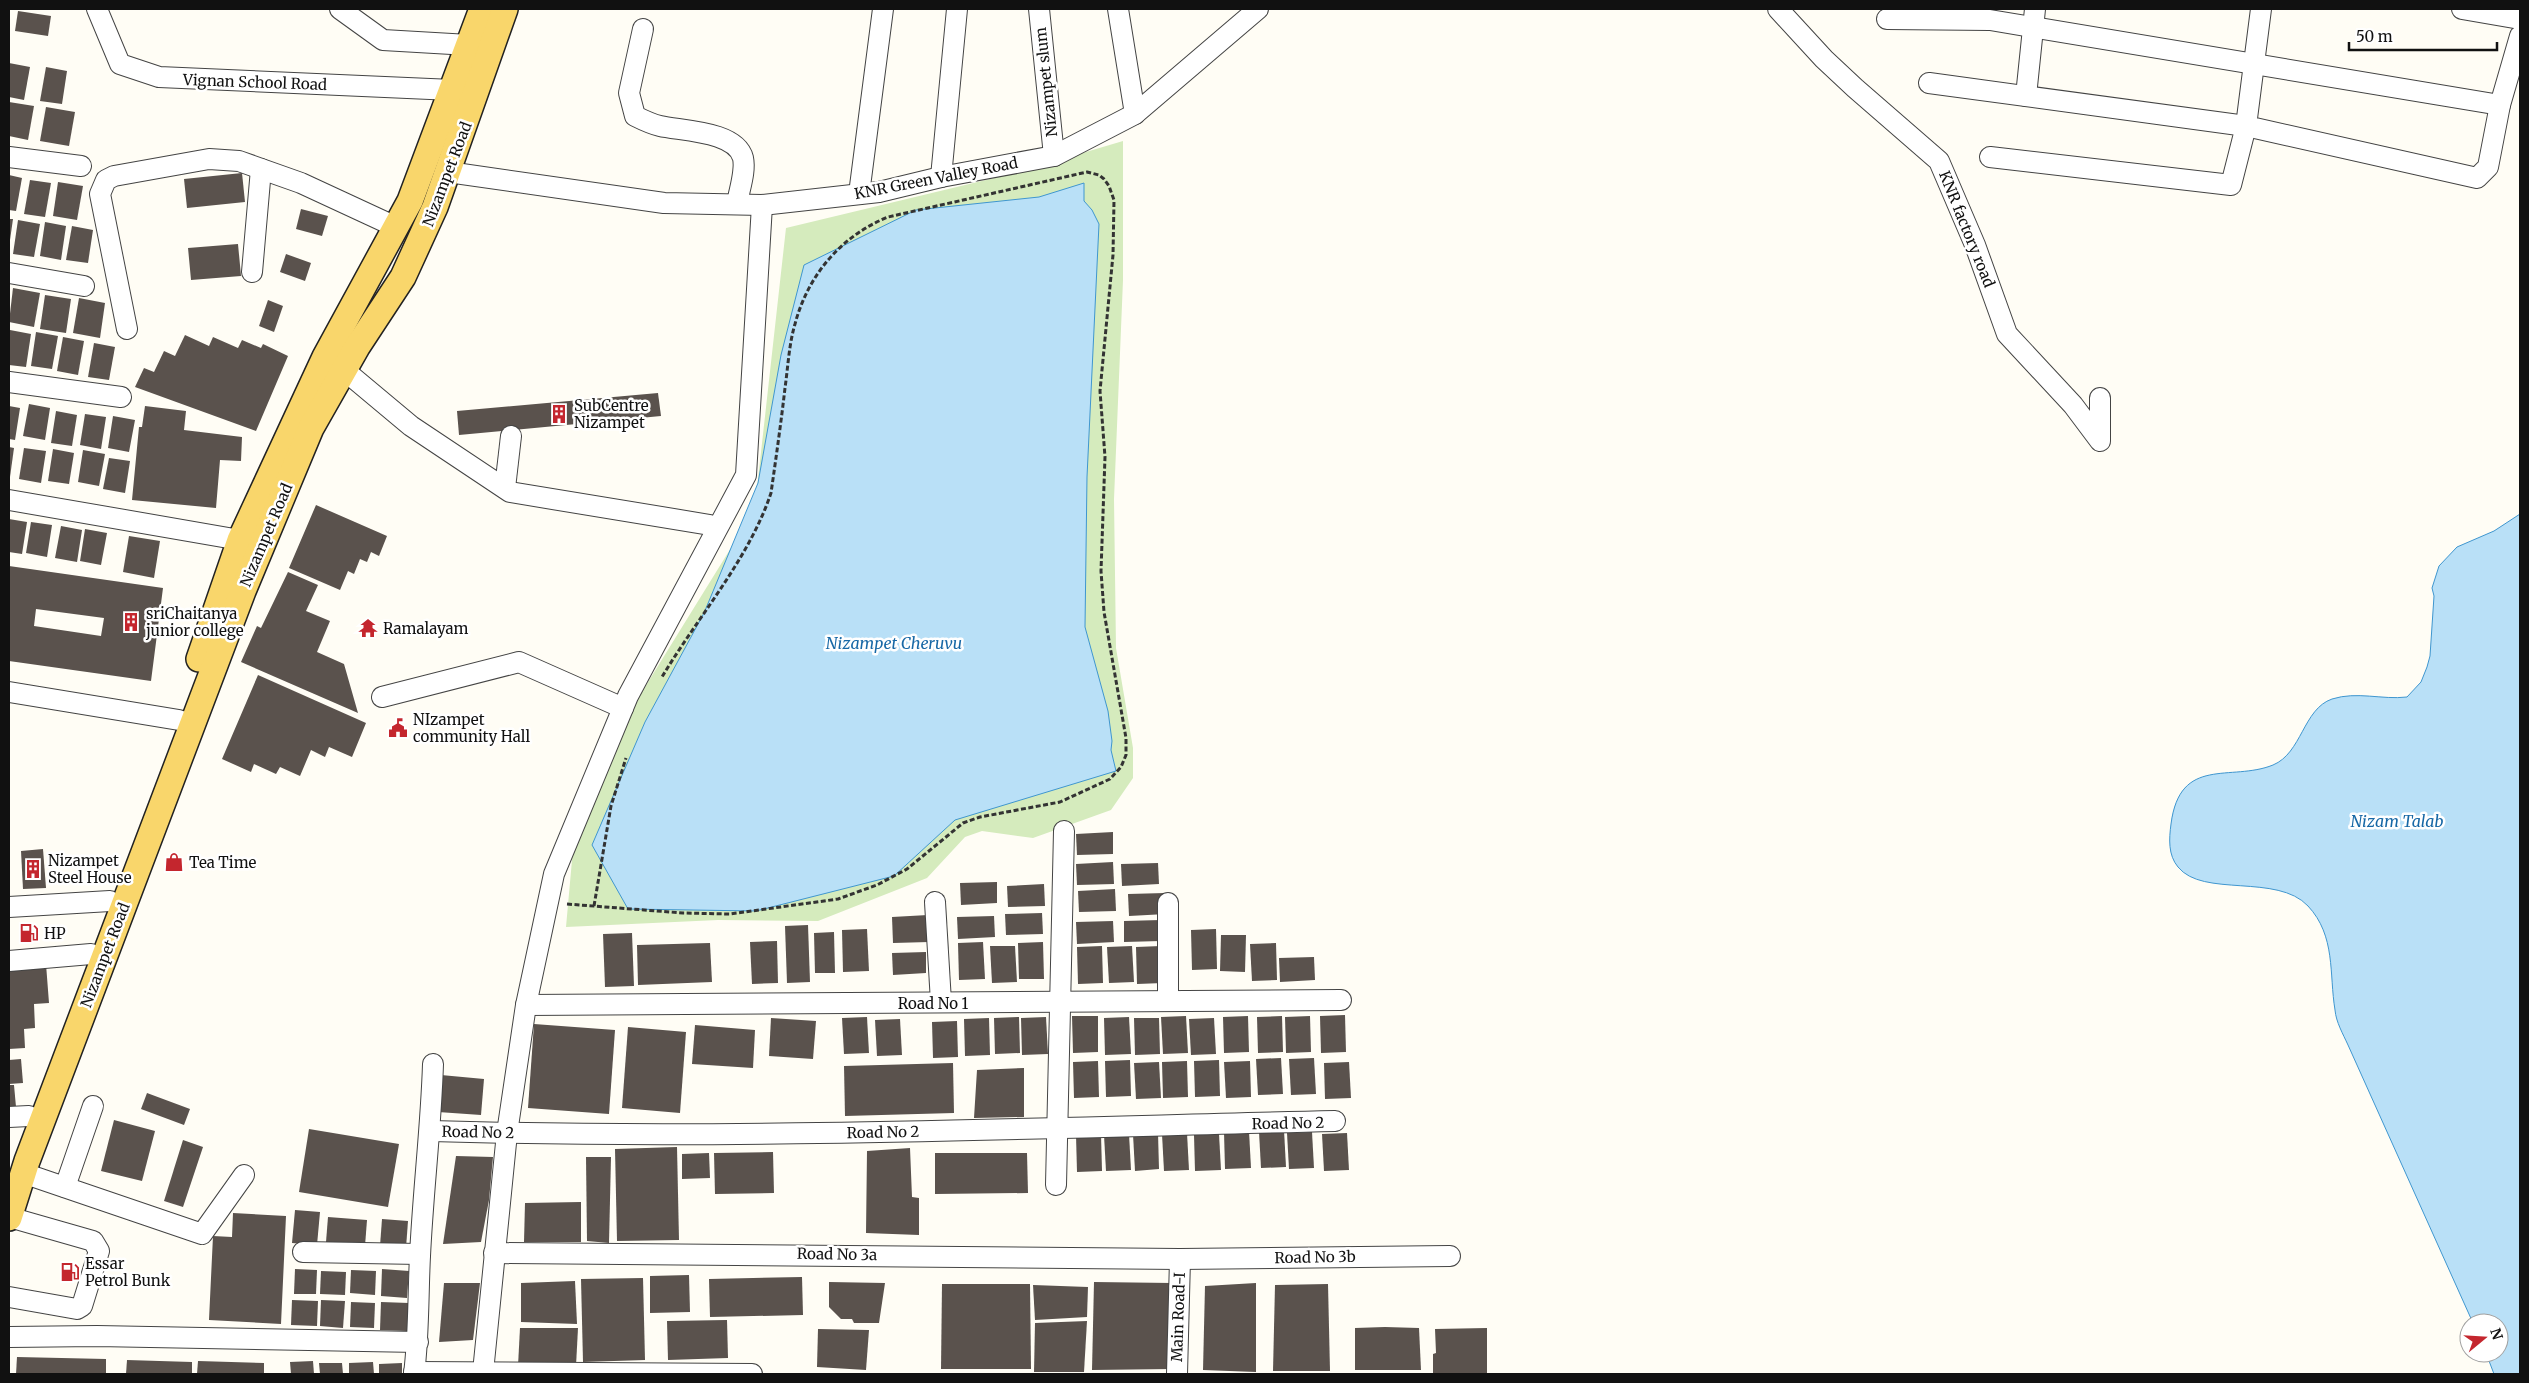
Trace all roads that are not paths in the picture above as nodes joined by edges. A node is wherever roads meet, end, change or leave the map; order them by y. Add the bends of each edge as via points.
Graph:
1 (97, 9) edge
2 (340, 9) edge
3 (482, 9) edge
4 (505, 9) edge
5 (883, 9) edge
6 (957, 9) edge
7 (1039, 9) edge
8 (1118, 9) edge
9 (1258, 9) edge
10 (1778, 9) edge
11 (2261, 9) edge
12 (2462, 9) edge
13 (2034, 18) edge
14 (2520, 19) edge
15 (1887, 20) dead end
16 (643, 29) dead end
17 (2520, 36) edge
18 (469, 44) junction
19 (2254, 62) junction
20 (1929, 83) dead end
21 (453, 90) junction
22 (2026, 96) junction
23 (2500, 105) junction
24 (1135, 114) junction
25 (2246, 126) junction
26 (1054, 156) junction
27 (1990, 156) dead end
28 (9, 158) edge
29 (81, 166) dead end
30 (261, 170) junction
31 (448, 172) junction
32 (941, 176) junction
33 (859, 194) junction
34 (737, 204) junction
35 (762, 205) junction
36 (396, 226) junction
37 (252, 272) dead end
38 (9, 273) edge
39 (364, 285) junction
40 (84, 286) dead end
41 (387, 301) junction
42 (127, 329) dead end
43 (344, 370) junction
44 (9, 382) edge
45 (121, 397) dead end
46 (2100, 398) dead end
47 (511, 436) dead end
48 (505, 488) junction
49 (9, 500) edge
50 (710, 525) dead end
51 (240, 540) junction
52 (9, 692) edge
53 (382, 697) dead end
54 (624, 708) junction
55 (179, 720) junction
56 (1064, 831) dead end
57 (110, 901) junction
58 (935, 902) dead end
59 (1168, 903) dead end
60 (9, 907) edge
61 (99, 943) junction
62 (9, 962) edge
63 (1341, 1000) dead end
64 (1168, 1001) junction
65 (941, 1002) junction
66 (1061, 1002) junction
67 (526, 1005) junction
68 (433, 1064) dead end
69 (93, 1106) dead end
70 (19, 1117) edge
71 (1335, 1121) dead end
72 (1057, 1128) junction
73 (431, 1131) junction
74 (507, 1133) junction
75 (244, 1175) dead end
76 (16, 1177) edge
77 (1056, 1186) dead end
78 (65, 1187) junction
79 (9, 1218) edge
80 (303, 1252) dead end
81 (494, 1253) junction
82 (420, 1254) junction
83 (1450, 1256) dead end
84 (1180, 1259) junction
85 (9, 1297) edge
86 (9, 1337) edge
87 (418, 1342) junction
88 (483, 1372) junction
89 (414, 1373) edge
90 (752, 1374) edge
91 (1177, 1374) edge

1 - 21 street, Vignan School Road via 120,64 159,77
2 - 18 street via 383,40
3 - 18 main road, Nizampet Road
4 - 31 main road, Nizampet Road
5 - 33 street
6 - 32 street
7 - 26 street, Nizampet slum
8 - 24 street
9 - 24 street, KNR Green Valley Road
10 - 46 street, KNR factory road via 1830,65 1939,161 2008,334 2073,405 2100,441
11 - 19 street
12 - 14 street
13 - 15 street
13 - 19 street
13 - 22 street
16 - 34 street via 629,93 635,116 660,126 724,138 734,144 743,160
17 - 23 street
18 - 21 main road, Nizampet Road
19 - 23 street
19 - 25 street
20 - 22 street
21 - 36 main road, Nizampet Road via 410,201
22 - 25 street
23 - 25 street via 2488,167 2477,178
24 - 26 street, KNR Green Valley Road
25 - 27 street via 2231,186
26 - 32 street, KNR Green Valley Road
28 - 29 street
30 - 36 street via 301,183
30 - 37 street
30 - 42 street via 239,161 209,159 106,180 100,194
31 - 34 street, KNR Green Valley Road via 664,203
31 - 41 main road, Nizampet Road via 403,277
32 - 33 street, KNR Green Valley Road
33 - 35 street, KNR Green Valley Road
34 - 35 street, KNR Green Valley Road
35 - 54 street via 746,475
36 - 39 main road, Nizampet Road
38 - 40 street
39 - 41 main road
39 - 51 main road, Nizampet Road via 325,357
41 - 43 main road, Nizampet Road
43 - 48 street via 411,426
43 - 61 main road, Nizampet Road via 310,428
44 - 45 street
47 - 48 street
48 - 50 street via 510,492
49 - 51 street
51 - 55 main road, Nizampet Road
52 - 55 street
53 - 54 street via 519,662
54 - 67 street via 554,874
55 - 57 main road, Nizampet Road
56 - 66 street
57 - 60 street
57 - 61 main road, Nizampet Road
58 - 65 street
59 - 64 street
61 - 62 street
61 - 70 main road, Nizampet Road
61 - 76 main road, Nizampet Road
63 - 64 street, Road No 1
64 - 66 street, Road No 1
65 - 66 street, Road No 1
65 - 67 street, Road No 1
66 - 72 street
67 - 74 street
68 - 73 street
69 - 78 street
70 - 76 main road, Nizampet Road
71 - 72 street, Road No 2
72 - 74 street, Road No 2 via 825,1133
72 - 77 street
73 - 74 street, Road No 2
73 - 82 street
74 - 81 street
75 - 78 street via 202,1234
76 - 78 street
76 - 79 main road, Nizampet Road
79 - 85 street via 93,1241 99,1251 82,1306 77,1309
80 - 82 street
81 - 84 street, Road No 3a
81 - 88 street
82 - 87 street
83 - 84 street, Road No 3b
84 - 91 street, Main Road-I
86 - 87 street
87 - 89 street
88 - 89 street
88 - 90 street

